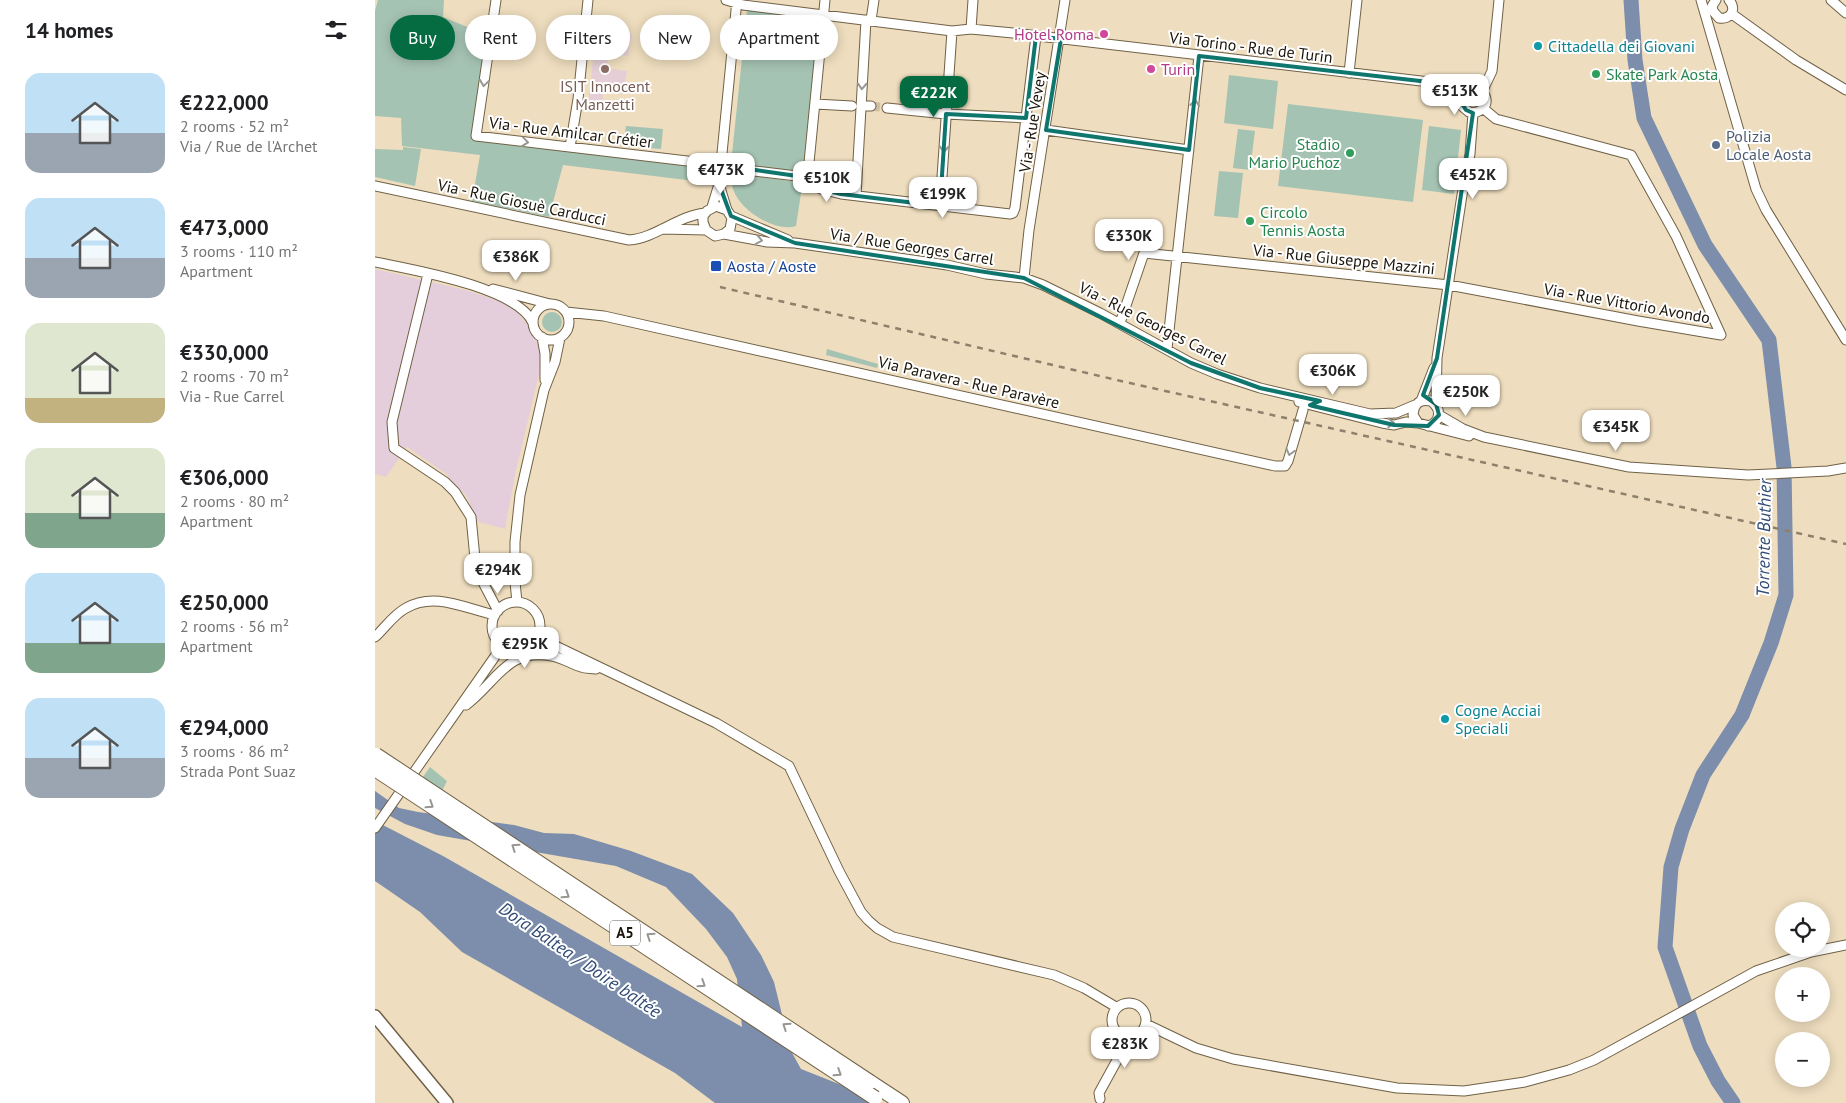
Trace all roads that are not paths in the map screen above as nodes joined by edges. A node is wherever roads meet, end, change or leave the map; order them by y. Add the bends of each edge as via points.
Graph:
1 (496, 0) edge
2 (588, 0) edge
3 (726, 0) edge
4 (825, 0) edge
5 (874, 0) edge
6 (973, 0) edge
7 (1065, 0) edge
8 (1357, 0) edge
9 (1499, 0) edge
10 (1701, 0) edge
11 (1716, 0) edge
12 (1729, 0) edge
13 (1831, 0) edge
14 (737, 2) edge
15 (1846, 13) edge
16 (824, 14) junction
17 (1731, 14) junction
18 (1719, 18) junction
19 (869, 20) junction
20 (971, 29) junction
21 (952, 31) junction
22 (1036, 36) junction
23 (1712, 38) junction
24 (1061, 39) junction
25 (1199, 56) junction
26 (1349, 73) junction
27 (1438, 83) junction
28 (1469, 90) junction
29 (1846, 90) edge
30 (1482, 92) junction
31 (1462, 98) junction
32 (815, 104) junction
33 (856, 106) junction
34 (871, 106) tunnel mouth
35 (889, 108) tunnel mouth
36 (1483, 108) junction
37 (1473, 113) junction
38 (946, 114) junction
39 (1026, 118) junction
40 (1046, 130) junction
41 (570, 147) junction
42 (1189, 150) junction
43 (721, 165) junction
44 (807, 183) junction
45 (719, 184) junction
46 (375, 186) edge
47 (856, 196) junction
48 (941, 206) junction
49 (708, 210) junction
50 (729, 212) junction
51 (662, 229) junction
52 (706, 230) junction
53 (724, 234) junction
54 (795, 243) junction
55 (1177, 257) junction
56 (375, 262) edge
57 (428, 274) junction
58 (1025, 278) junction
59 (1449, 285) junction
60 (476, 287) junction
61 (550, 304) junction
62 (567, 312) junction
63 (588, 316) junction
64 (533, 323) junction
65 (1120, 324) junction
66 (1843, 327) edge
67 (569, 328) junction
68 (542, 337) junction
69 (560, 338) junction
70 (1846, 340) edge
71 (1167, 349) junction
72 (1437, 358) junction
73 (1260, 388) junction
74 (544, 390) junction
75 (1418, 403) junction
76 (1436, 404) junction
77 (1307, 408) junction
78 (1381, 414) junction
79 (1439, 415) junction
80 (1418, 423) junction
81 (1428, 426) junction
82 (1484, 437) junction
83 (1846, 468) edge
84 (483, 584) junction
85 (517, 602) junction
86 (507, 604) junction
87 (473, 610) junction
88 (496, 613) junction
89 (493, 629) junction
90 (375, 637) edge
91 (537, 637) junction
92 (503, 646) junction
93 (603, 670) junction
94 (458, 711) junction
95 (375, 759) edge
96 (375, 828) edge
97 (1846, 945) edge
98 (1116, 1007) junction
99 (375, 1016) edge
100 (1146, 1024) junction
101 (1123, 1036) junction
102 (879, 1100) edge
103 (1100, 1102) edge
104 (447, 1103) edge
105 (903, 1103) edge

1 -> 41 street, Via - Rue Amilcar Crétier via 476,136
2 - 41 street
3 - 14 street, Via Torino - Rue de Turin
4 - 16 street
5 - 19 street
6 - 20 street
7 - 24 street, Via - Rue Vevey
8 - 26 street
9 - 30 street via 1491,71
10 - 23 street
11 - 18 street via 1713,11
12 - 17 street via 1733,6
13 - 15 street
14 - 16 street, Via Torino - Rue de Turin
14 - 43 street
16 - 19 street, Via Torino - Rue de Turin
16 - 32 street
17 - 18 street via 1725,19
17 - 29 street via 1796,60
18 - 23 street
19 - 21 street, Via Torino - Rue de Turin
19 -> 33 street
20 - 21 street, Via Torino - Rue de Turin
20 - 22 street, Via Torino - Rue de Turin
21 - 38 street
22 - 24 street, Via Torino - Rue de Turin
22 - 39 street
23 - 66 street via 1742,146 1766,210
24 - 25 street, Via Torino - Rue de Turin
24 - 40 street, Via - Rue Vevey
25 - 26 street, Via Torino - Rue de Turin
42 -> 25 street
26 - 27 street, Via Torino - Rue de Turin
27 - 28 street, Via Torino - Rue de Turin via 1454,83
27 - 31 street, Via Torino - Rue de Turin via 1453,89
28 - 30 street
28 - 31 street
30 - 36 street via 1486,100
31 - 37 street via 1465,110
32 - 33 street
32 - 44 street
33 - 34 street
33 - 47 street
35 - 38 street
36 - 37 street
36 - 59 street, Via - Rue Vittorio Avondo via 1495,119 1631,155 1677,236 1721,335
37 - 59 street via 1470,154
38 - 39 street
38 -> 48 street
39 - 48 street, Via - Rue Amilcar Crétier via 1013,213
40 - 42 street
40 - 58 street, Via - Rue Vevey via 1029,230
41 - 43 street, Via - Rue Amilcar Crétier
42 - 55 street
43 - 44 street, Via - Rue Amilcar Crétier via 797,176
43 - 45 street
44 - 47 street, Via - Rue Amilcar Crétier
45 - 49 street
45 - 50 street
46 - 51 street, Via - Rue Giosuè Carducci via 629,240 640,239
47 - 48 street, Via - Rue Amilcar Crétier
49 - 50 street via 720,206
49 - 51 street, Via - Rue Giosuè Carducci
49 - 52 street via 703,222
50 - 53 street via 732,225
50 - 54 street
51 - 52 street
52 - 53 street via 715,236
53 -> 54 street via 767,242
54 - 58 street, Via / Rue Georges Carrel
55 - 59 street, Via - Rue Giuseppe Mazzini
55 - 65 street, Via - Rue Giuseppe Mazzini via 1144,253
55 - 71 street
56 - 57 street
57 - 60 street
57 - 84 street via 392,422 394,448 455,492 471,517 476,569
58 - 65 street, Via - Rue Georges Carrel
59 - 72 street
60 - 61 street
60 - 64 street via 516,304
61 - 62 street
61 - 64 street via 538,310
62 - 63 street, Via Paravera - Rue Paravère
62 - 67 street
63 - 67 street
77 -> 63 street, Via Paravera - Rue Paravère via 1285,466 604,316
64 - 68 street
65 - 71 street, Via - Rue Georges Carrel
66 - 70 street
67 - 69 street
68 - 69 street
68 - 74 street
69 - 74 street
71 - 73 street, Via - Rue Georges Carrel via 1217,374
72 - 75 street
72 - 76 street
73 - 77 street
73 - 78 street, Via - Rue Georges Carrel via 1359,412
74 - 85 street via 520,495 515,542
75 - 76 street via 1431,401
75 - 78 street, Via - Rue Georges Carrel via 1396,413
75 - 80 street via 1413,415
76 - 79 street
77 - 78 street via 1317,404 1368,416
77 -> 80 street via 1394,425
79 - 81 street
79 - 82 street via 1463,430
80 - 81 street
81 - 82 street
82 - 83 street via 1629,467 1748,475
84 - 86 street
84 - 88 street
85 - 86 street
85 - 91 street via 532,608 538,616 540,627
86 - 88 street
87 - 88 street
87 - 89 street
87 - 90 street via 448,601 415,604 394,617
88 - 89 street
89 - 92 street
91 - 92 street via 530,645 519,649
91 - 93 street
92 - 94 street
93 - 94 street via 582,668 553,656 537,654 522,657 501,670 477,697
93 - 98 street via 716,723 789,766 861,912 877,928 893,937 1054,975
94 - 96 street, bridge
95 -> 102 highway, A5, bridge
105 -> 95 highway, A5, bridge
97 - 100 street via 1811,952 1756,971 1594,1060 1569,1070 1525,1082 1464,1091 1397,1088 1233,1059 1196,1048
98 - 100 street via 1126,1002 1137,1004 1145,1013
98 - 101 street via 1111,1020 1117,1033
99 - 104 main road
100 - 101 street via 1135,1036
101 - 103 street via 1122,1051 1099,1093

